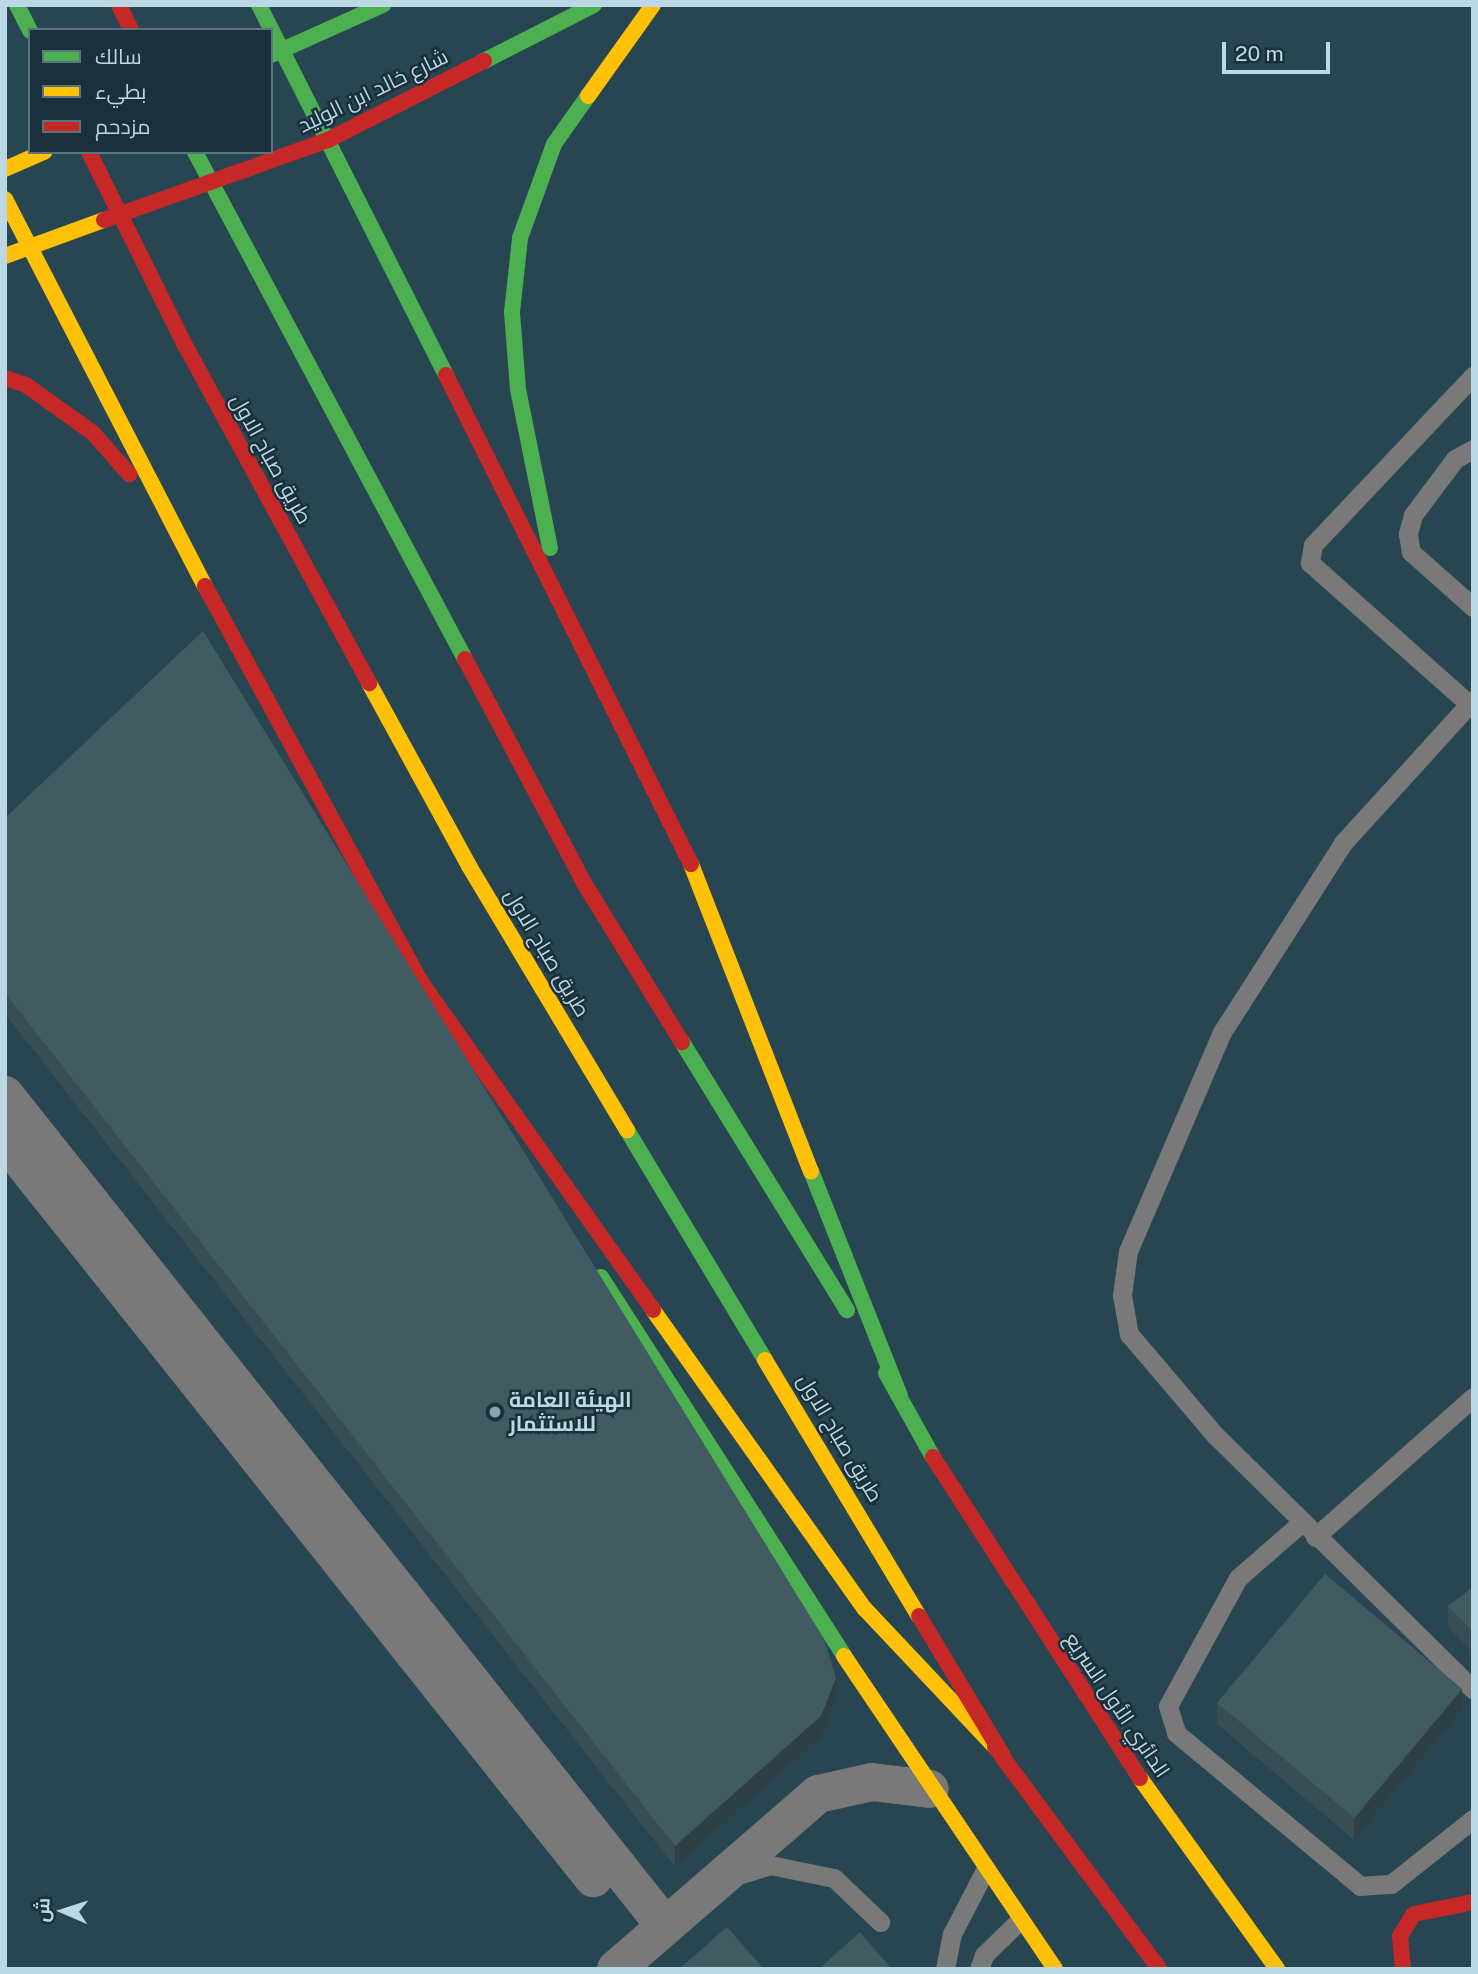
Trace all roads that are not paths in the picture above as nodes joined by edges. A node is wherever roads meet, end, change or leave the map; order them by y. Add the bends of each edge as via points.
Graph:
1 (17, 5) edge
2 (119, 5) edge
3 (259, 5) edge
4 (383, 5) edge
5 (594, 5) edge
6 (653, 5) edge
7 (28, 28) edge
8 (130, 28) edge
9 (268, 28) edge
10 (277, 52) edge
11 (328, 140) junction
12 (39, 154) edge
13 (90, 154) edge
14 (196, 154) edge
15 (5, 169) edge
16 (5, 199) edge
17 (29, 247) junction
18 (5, 256) edge
19 (1473, 376) edge
20 (5, 378) edge
21 (1473, 449) edge
22 (163, 510) junction
23 (562, 601) junction
24 (1473, 607) edge
25 (1471, 702) edge
26 (411, 968) junction
27 (5, 1095) edge
28 (5, 1140) edge
29 (569, 1226) edge
30 (591, 1261) edge
31 (900, 1396) junction
32 (1473, 1396) edge
33 (1308, 1530) junction
34 (1473, 1689) edge
35 (1003, 1755) junction
36 (930, 1789) junction
37 (1473, 1819) edge
38 (984, 1872) junction
39 (1473, 1902) edge
40 (1020, 1920) junction
41 (880, 1922) dead end
42 (666, 1924) junction
43 (616, 1969) edge
44 (945, 1969) edge
45 (979, 1969) edge
46 (1055, 1969) edge
47 (1159, 1969) edge
48 (1277, 1969) edge
49 (1403, 1969) edge

1 - 7 main road
2 - 8 main road
3 - 9 main road
4 - 10 main road
5 - 11 main road, شارع خالد ابن الوليد
6 - 23 main road via 554,144 520,238 512,312 519,389
10 - 11 main road
11 - 17 main road, شارع خالد ابن الوليد, bridge
11 - 23 main road
12 - 15 main road
13 - 35 main road, طريق صباح الاول via 186,347 469,866
14 - 31 main road via 584,883
16 - 17 main road
17 - 18 main road, شارع خالد ابن الوليد
17 - 22 main road
19 - 25 lane via 1313,545 1310,563
20 - 22 main road via 26,385 93,433
21 - 24 lane via 1455,459 1413,514 1408,534 1411,552
22 - 26 main road
23 - 31 main road via 682,841
25 - 33 lane via 1343,843 1222,1032 1128,1251 1122,1295 1129,1334
26 - 29 main road
26 - 35 main road via 865,1609
27 - 42 street
28 - 42 street
30 - 36 main road
31 - 48 main road, الدائري الأول السريع via 1090,1709
32 - 33 lane
33 - 34 lane
33 - 37 lane via 1238,1578 1168,1706 1176,1733 1360,1886 1391,1884
35 - 47 main road
36 - 38 main road
36 - 42 street via 872,1782 818,1794
38 - 40 main road
38 - 44 lane via 951,1934
39 - 49 main road via 1414,1914 1400,1936
40 - 45 lane via 990,1947
40 - 46 main road
41 - 42 lane via 834,1878 770,1865 744,1872
42 - 43 street

